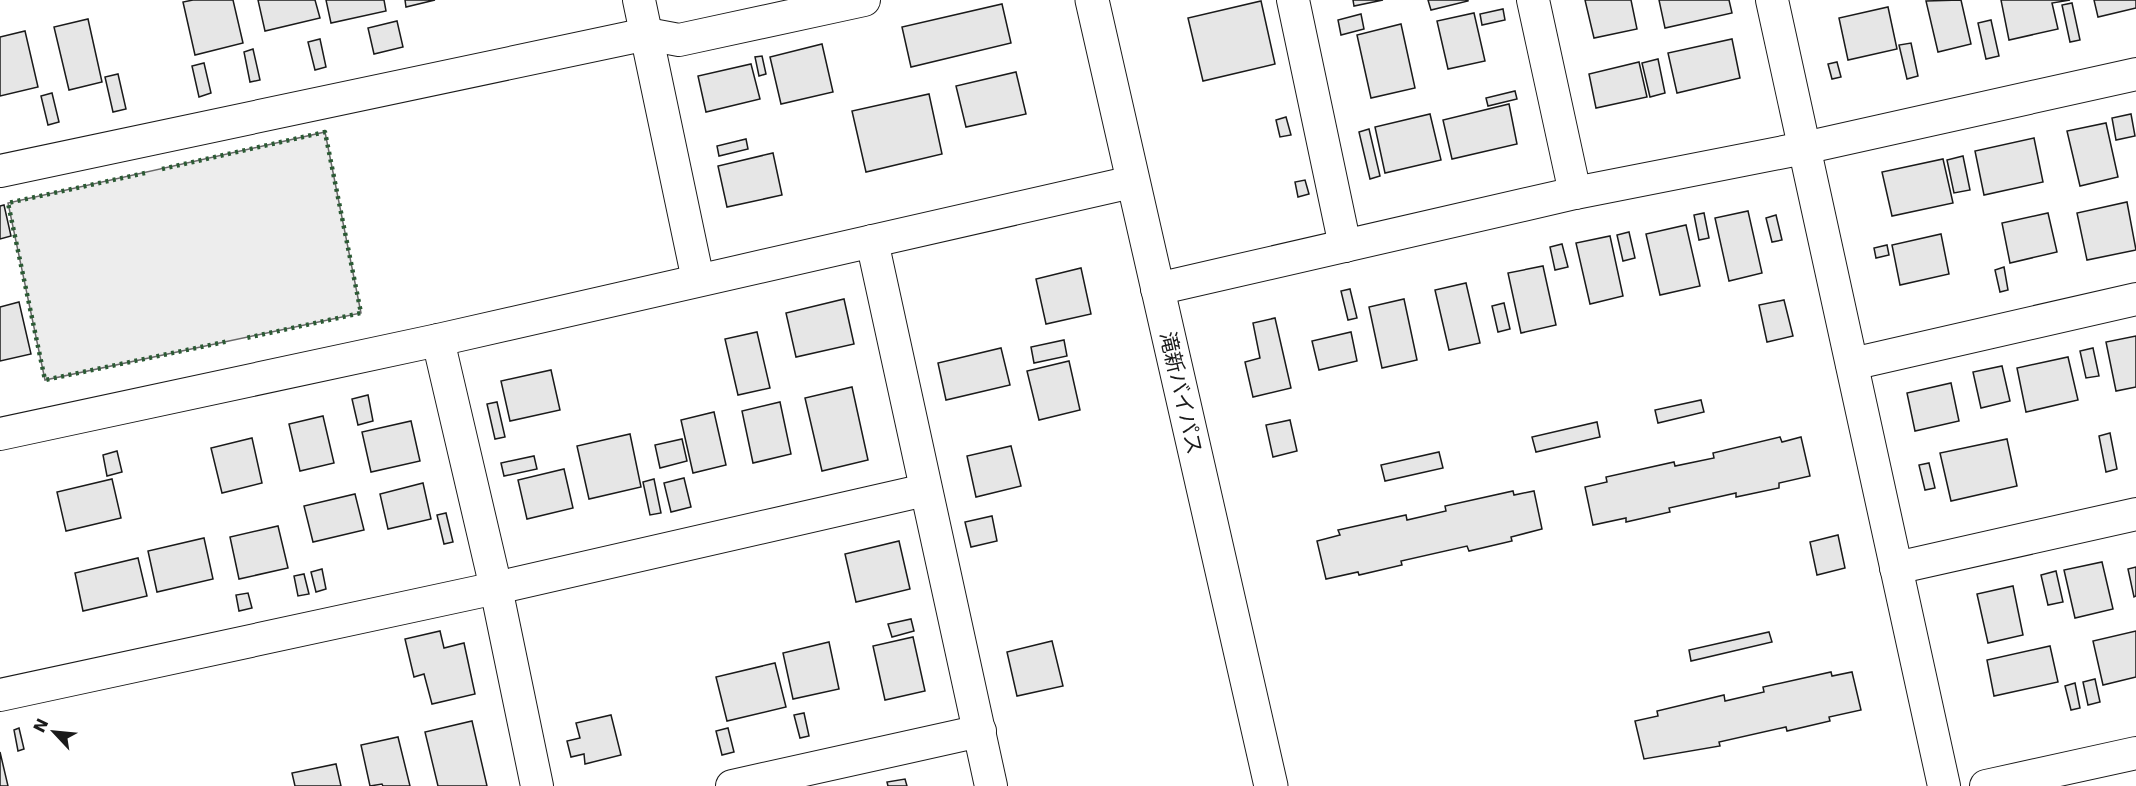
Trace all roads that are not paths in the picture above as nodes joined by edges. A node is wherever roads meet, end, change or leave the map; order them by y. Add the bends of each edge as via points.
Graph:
1 (639, 0) edge
2 (864, 0) edge
3 (1092, 0) edge
4 (1293, 0) edge
5 (1533, 0) edge
6 (1772, 0) edge
7 (647, 34) junction
8 (2136, 74) edge
9 (1804, 147) junction
10 (0, 171) edge
11 (1132, 182) junction
12 (1575, 193) junction
13 (872, 241) junction
14 (1345, 246) junction
15 (698, 280) junction
16 (1156, 289) junction
17 (2136, 299) edge
18 (438, 340) junction
19 (1852, 364) junction
20 (0, 434) edge
21 (925, 490) junction
22 (2136, 514) edge
23 (1896, 568) junction
24 (496, 588) junction
25 (0, 695) edge
26 (980, 730) junction
27 (2136, 753) edge
28 (2074, 776) edge
29 (537, 786) edge
30 (732, 786) edge
31 (991, 786) edge
32 (1271, 786) edge
33 (1944, 786) edge
34 (1986, 786) edge

1 - 7 street
2 - 7 street via 679,40
3 - 11 highway, 滝新バイパス
4 - 14 street
5 - 12 street
6 - 9 street
7 - 10 street
7 - 15 street
8 - 9 street
9 - 12 street
9 - 19 street
11 - 13 street
11 - 16 highway, 滝新バイパス
12 - 14 street
13 - 15 street
13 - 21 street
14 - 16 street
15 - 18 street
16 - 32 highway, 滝新バイパス
17 - 19 street
18 - 20 street
18 - 24 street
19 - 23 street
21 - 24 street
21 - 26 street
22 - 23 street
23 - 33 street
24 - 25 street
24 - 29 street
26 - 30 street
26 - 31 street
27 - 28 street
28 - 34 street

